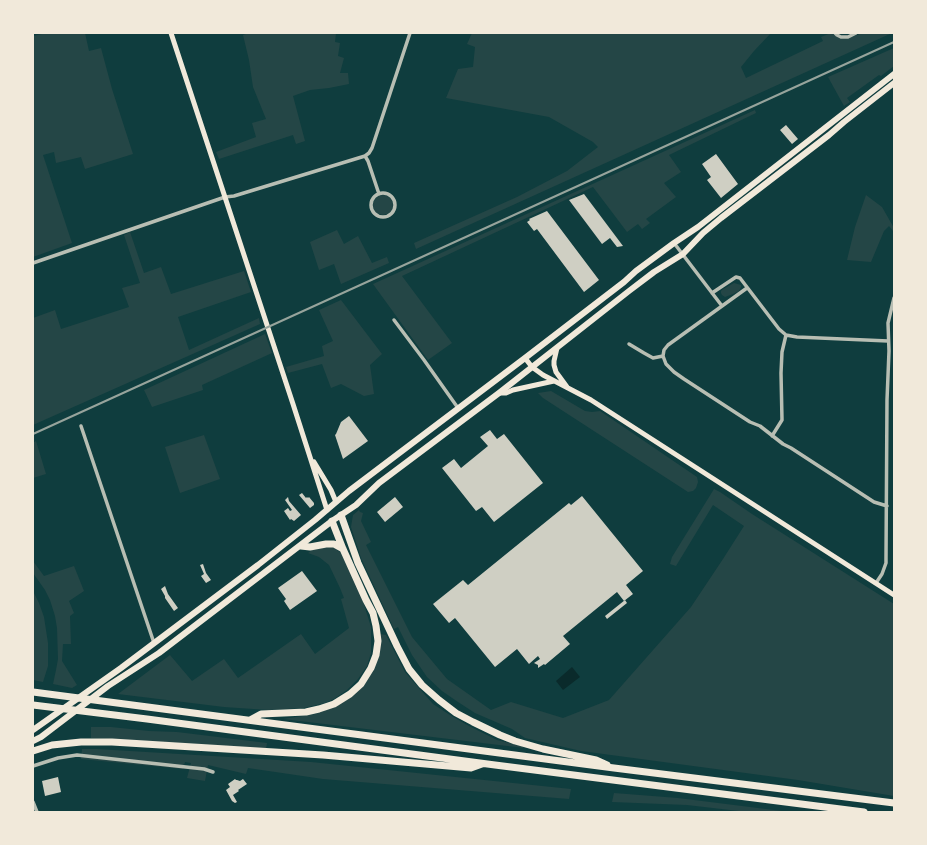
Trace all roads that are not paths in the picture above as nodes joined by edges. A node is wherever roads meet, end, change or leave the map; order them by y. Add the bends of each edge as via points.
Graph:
1 (171, 33) edge
2 (410, 33) edge
3 (856, 33) edge
4 (836, 34) edge
5 (894, 74) edge
6 (894, 83) edge
7 (365, 156) junction
8 (379, 194) junction
9 (225, 197) junction
10 (674, 243) junction
11 (683, 254) junction
12 (33, 263) edge
13 (747, 288) junction
14 (712, 293) junction
15 (894, 298) edge
16 (722, 306) junction
17 (394, 320) dead end
18 (786, 335) junction
19 (888, 336) junction
20 (894, 337) edge
21 (888, 341) junction
22 (629, 344) dead end
23 (557, 348) junction
24 (663, 356) junction
25 (525, 358) junction
26 (532, 368) junction
27 (554, 381) junction
28 (567, 387) junction
29 (499, 393) junction
30 (458, 409) junction
31 (81, 426) dead end
32 (772, 436) junction
33 (310, 454) junction
34 (336, 502) junction
35 (887, 506) junction
36 (327, 510) junction
37 (341, 515) junction
38 (332, 522) junction
39 (300, 546) junction
40 (343, 549) junction
41 (876, 583) junction
42 (894, 595) edge
43 (154, 643) junction
44 (33, 692) edge
45 (33, 705) edge
46 (250, 720) junction
47 (33, 730) edge
48 (33, 741) edge
49 (33, 751) edge
50 (482, 764) junction
51 (33, 766) edge
52 (614, 768) junction
53 (213, 772) dead end
54 (33, 802) edge
55 (894, 803) edge
56 (37, 812) edge
57 (864, 812) edge

1 - 9 main road
2 - 7 street via 372,148
3 - 4 street via 848,37
5 - 10 main road
6 - 11 main road via 703,233
7 - 8 street
7 - 9 street
8 - 8 street via 371,202 371,210 376,216 388,216 395,207 393,199 387,194
9 - 12 street
9 - 33 main road
10 - 11 street
10 - 25 main road
11 - 14 street
11 - 23 main road via 654,272
13 - 14 street via 740,278 736,277
13 - 16 street
13 - 18 street
14 - 16 street
15 - 19 street via 888,323
16 - 24 street via 668,345
17 - 30 street
18 - 21 street
18 - 32 street via 781,373 782,420
19 - 20 street
19 - 21 street
21 - 35 street
22 - 24 street via 653,358
23 - 26 main road
23 - 28 main road via 554,365
24 - 32 street via 666,364 674,372
25 - 26 main road
25 - 30 main road
26 - 27 main road
26 - 29 main road
27 - 28 main road
27 - 29 main road
28 - 41 main road
29 - 37 main road via 379,483 356,505
30 - 34 main road
31 - 43 street
32 - 35 street via 874,502
33 - 34 main road
33 - 36 main road
34 - 36 main road
34 - 37 main road
35 - 41 street via 886,563
36 - 38 main road
36 - 43 main road
37 - 38 main road
37 - 52 highway via 358,563 397,646 409,669 422,685 456,713 500,735 543,749 596,760
38 - 39 main road
38 - 40 highway
39 - 40 highway via 334,544
39 - 48 main road via 159,653 108,686
40 - 46 highway via 373,612 378,641 371,668 361,684 334,704 306,712 261,714
41 - 42 main road
43 - 47 main road
44 - 46 highway
45 - 50 highway
46 - 52 highway
49 - 50 highway via 52,745 112,742 323,755 471,768
50 - 57 highway
51 - 53 street via 77,755 204,768
52 - 55 highway
54 - 56 street

